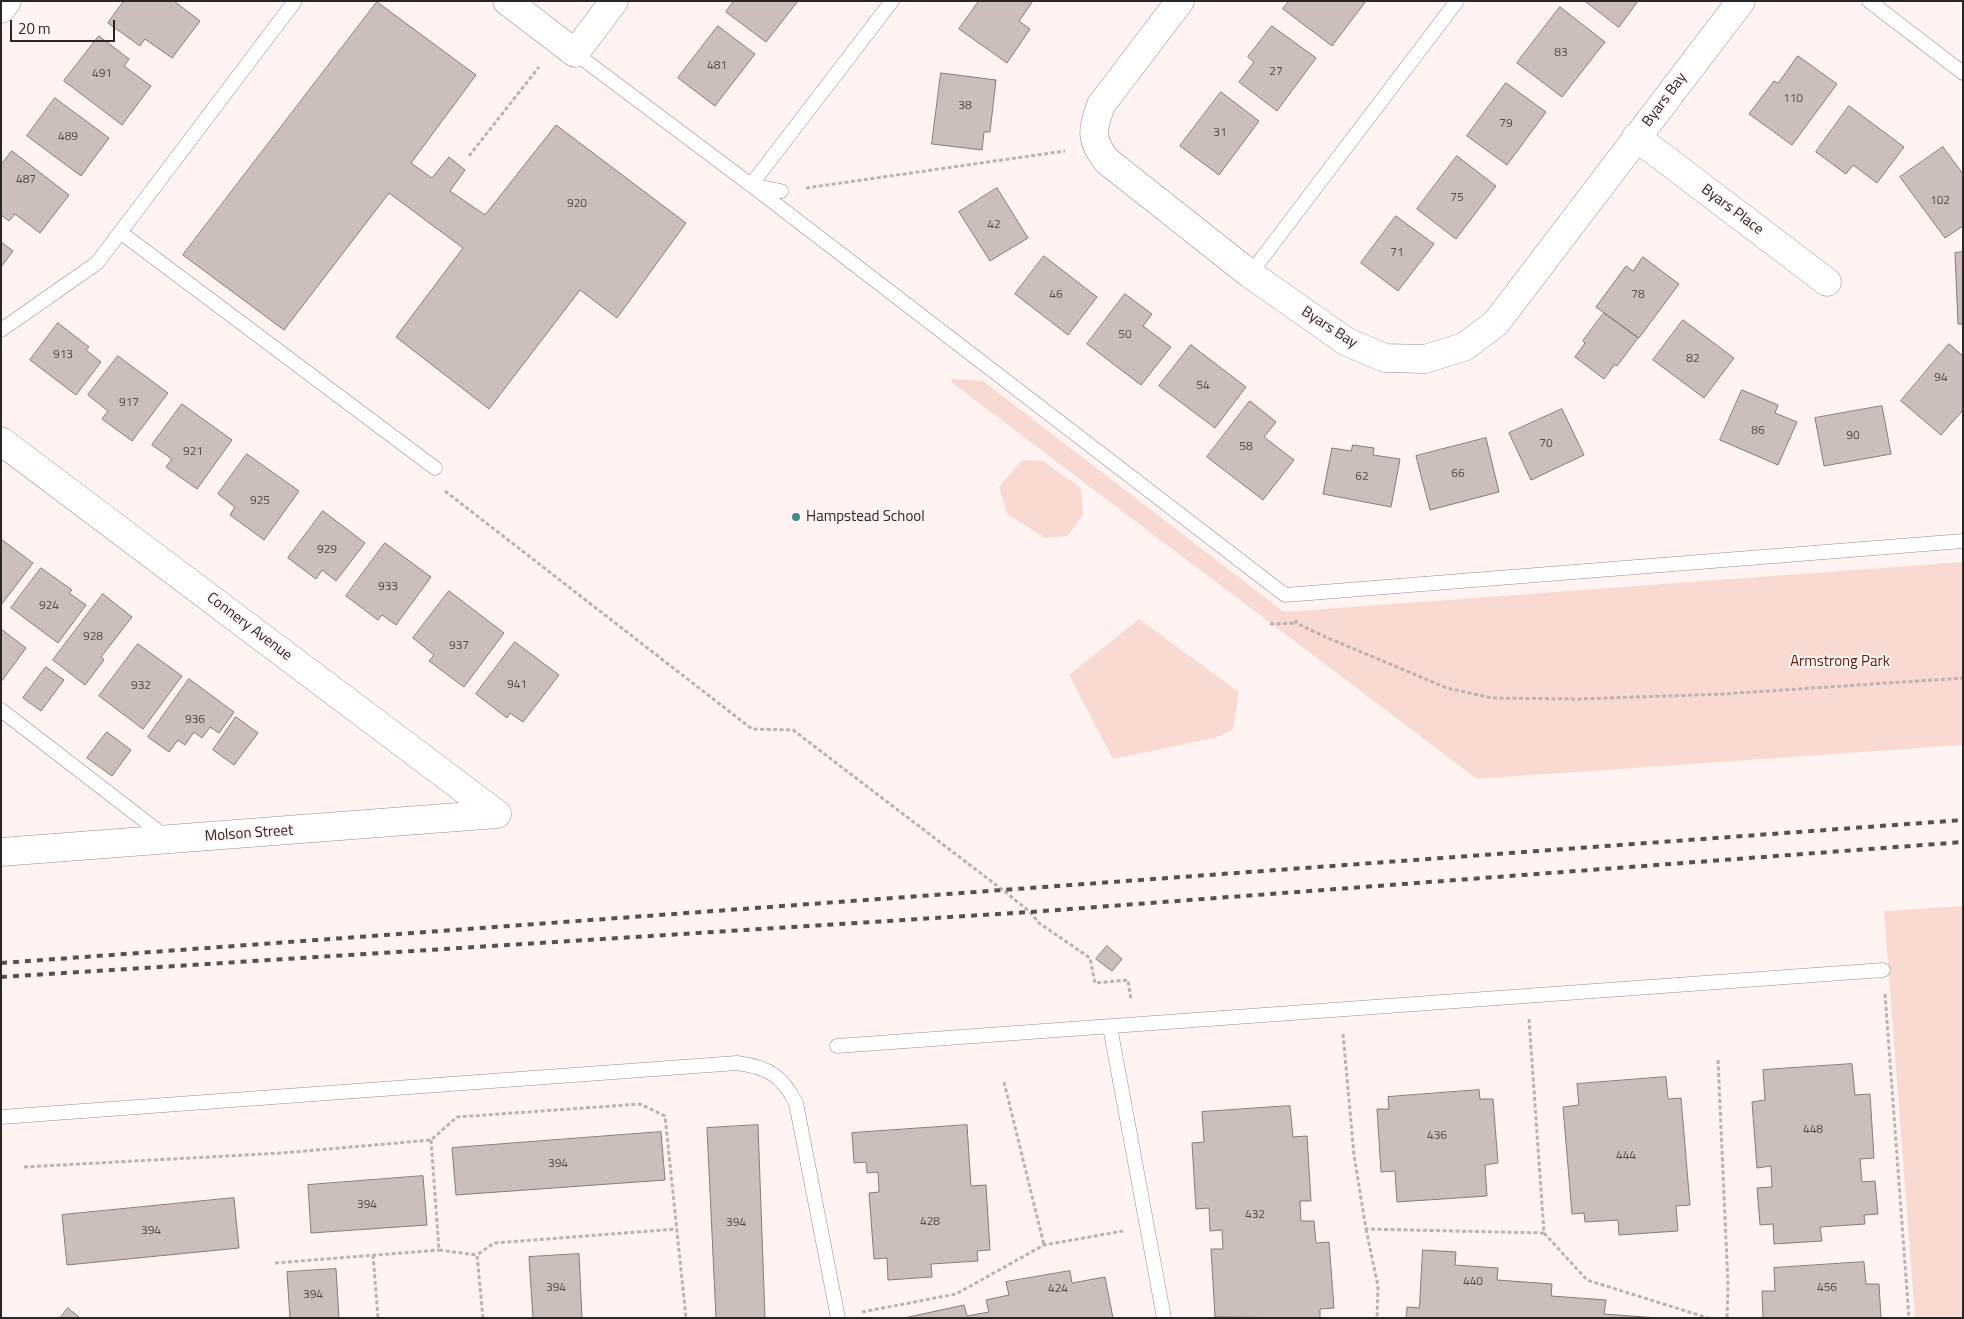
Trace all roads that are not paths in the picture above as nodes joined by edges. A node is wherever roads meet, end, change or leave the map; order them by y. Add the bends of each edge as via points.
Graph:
1 (7, 1) edge
2 (296, 1) edge
3 (507, 1) edge
4 (614, 1) edge
5 (892, 1) edge
6 (1180, 1) edge
7 (1458, 1) edge
8 (1741, 1) edge
9 (1869, 1) edge
10 (1, 10) edge
11 (575, 53) junction
12 (1963, 74) edge
13 (1636, 137) junction
14 (751, 185) junction
15 (781, 191) road end
16 (120, 232) junction
17 (1250, 274) junction
18 (1827, 282) dead end
19 (1, 330) edge
20 (1, 441) edge
21 (435, 468) dead end
22 (1963, 541) edge
23 (1, 710) edge
24 (497, 814) joint
25 (170, 840) junction
26 (1, 852) edge
27 (1883, 970) road end
28 (1110, 1027) junction
29 (837, 1046) dead end
30 (1, 1117) edge
31 (838, 1318) edge
32 (1164, 1318) edge

1 - 10 street
2 - 16 lane
3 - 11 street
4 - 11 street
5 - 14 lane
6 - 17 street, Byars Bay via 1102,105 1094,125 1095,147 1107,161
7 - 17 lane
8 - 13 street, Byars Bay
9 - 12 lane
11 - 14 lane
13 - 17 street, Byars Bay via 1496,323 1464,347 1425,359 1385,358 1347,342
13 - 18 street, Byars Place
14 - 15 lane
14 - 22 lane via 1285,595
16 - 19 lane via 97,263
16 - 21 lane
20 - 24 street, Connery Avenue
23 - 25 lane
24 - 25 street, Molson Street
25 - 26 street, Molson Street
27 - 28 lane
28 - 29 lane
28 - 32 lane
30 - 31 lane via 737,1064 762,1068 783,1083 796,1103

